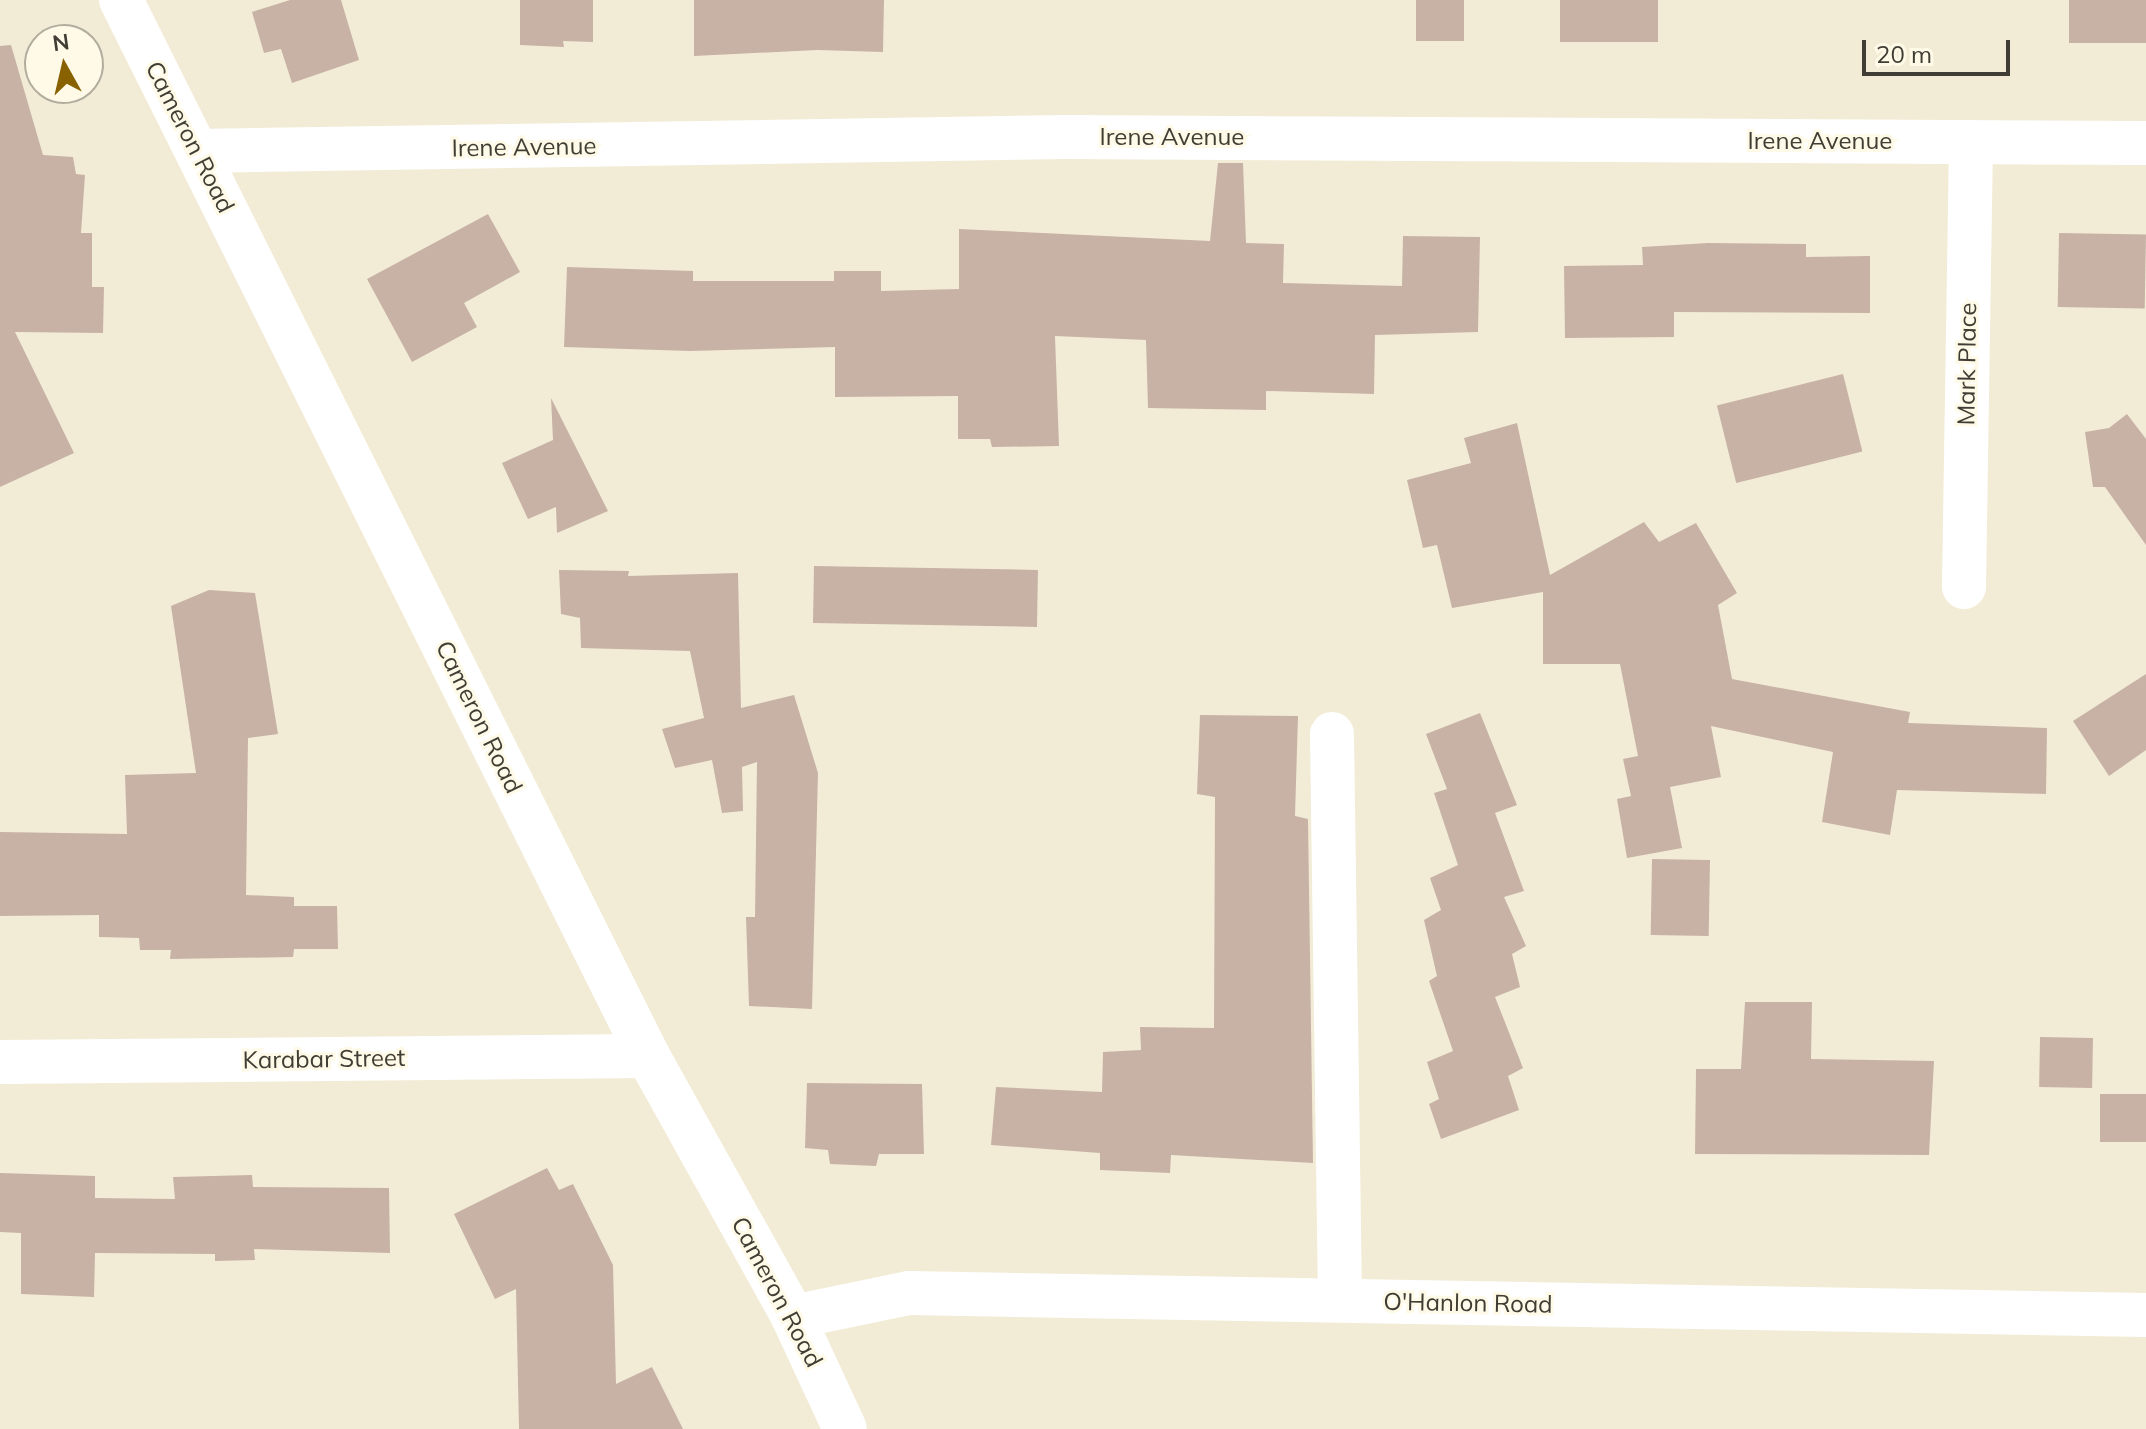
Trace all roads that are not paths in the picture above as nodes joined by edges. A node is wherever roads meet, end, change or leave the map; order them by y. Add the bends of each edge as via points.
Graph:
1 (121, 0) edge
2 (1971, 142) junction
3 (2146, 143) edge
4 (198, 151) junction
5 (1964, 587) dead end
6 (1332, 734) dead end
7 (648, 1056) junction
8 (0, 1062) edge
9 (1340, 1300) junction
10 (2146, 1315) edge
11 (793, 1317) junction
12 (845, 1429) edge

1 - 4 street, Cameron Road
2 - 3 street, Irene Avenue
2 - 4 street, Irene Avenue via 1066,137
2 - 5 street, Mark Place
4 - 7 street, Cameron Road
6 - 9 street
7 - 8 street, Karabar Street
7 - 11 street, Cameron Road
9 - 10 street, O'Hanlon Road
9 - 11 street, O'Hanlon Road via 909,1293
11 - 12 street, Cameron Road

